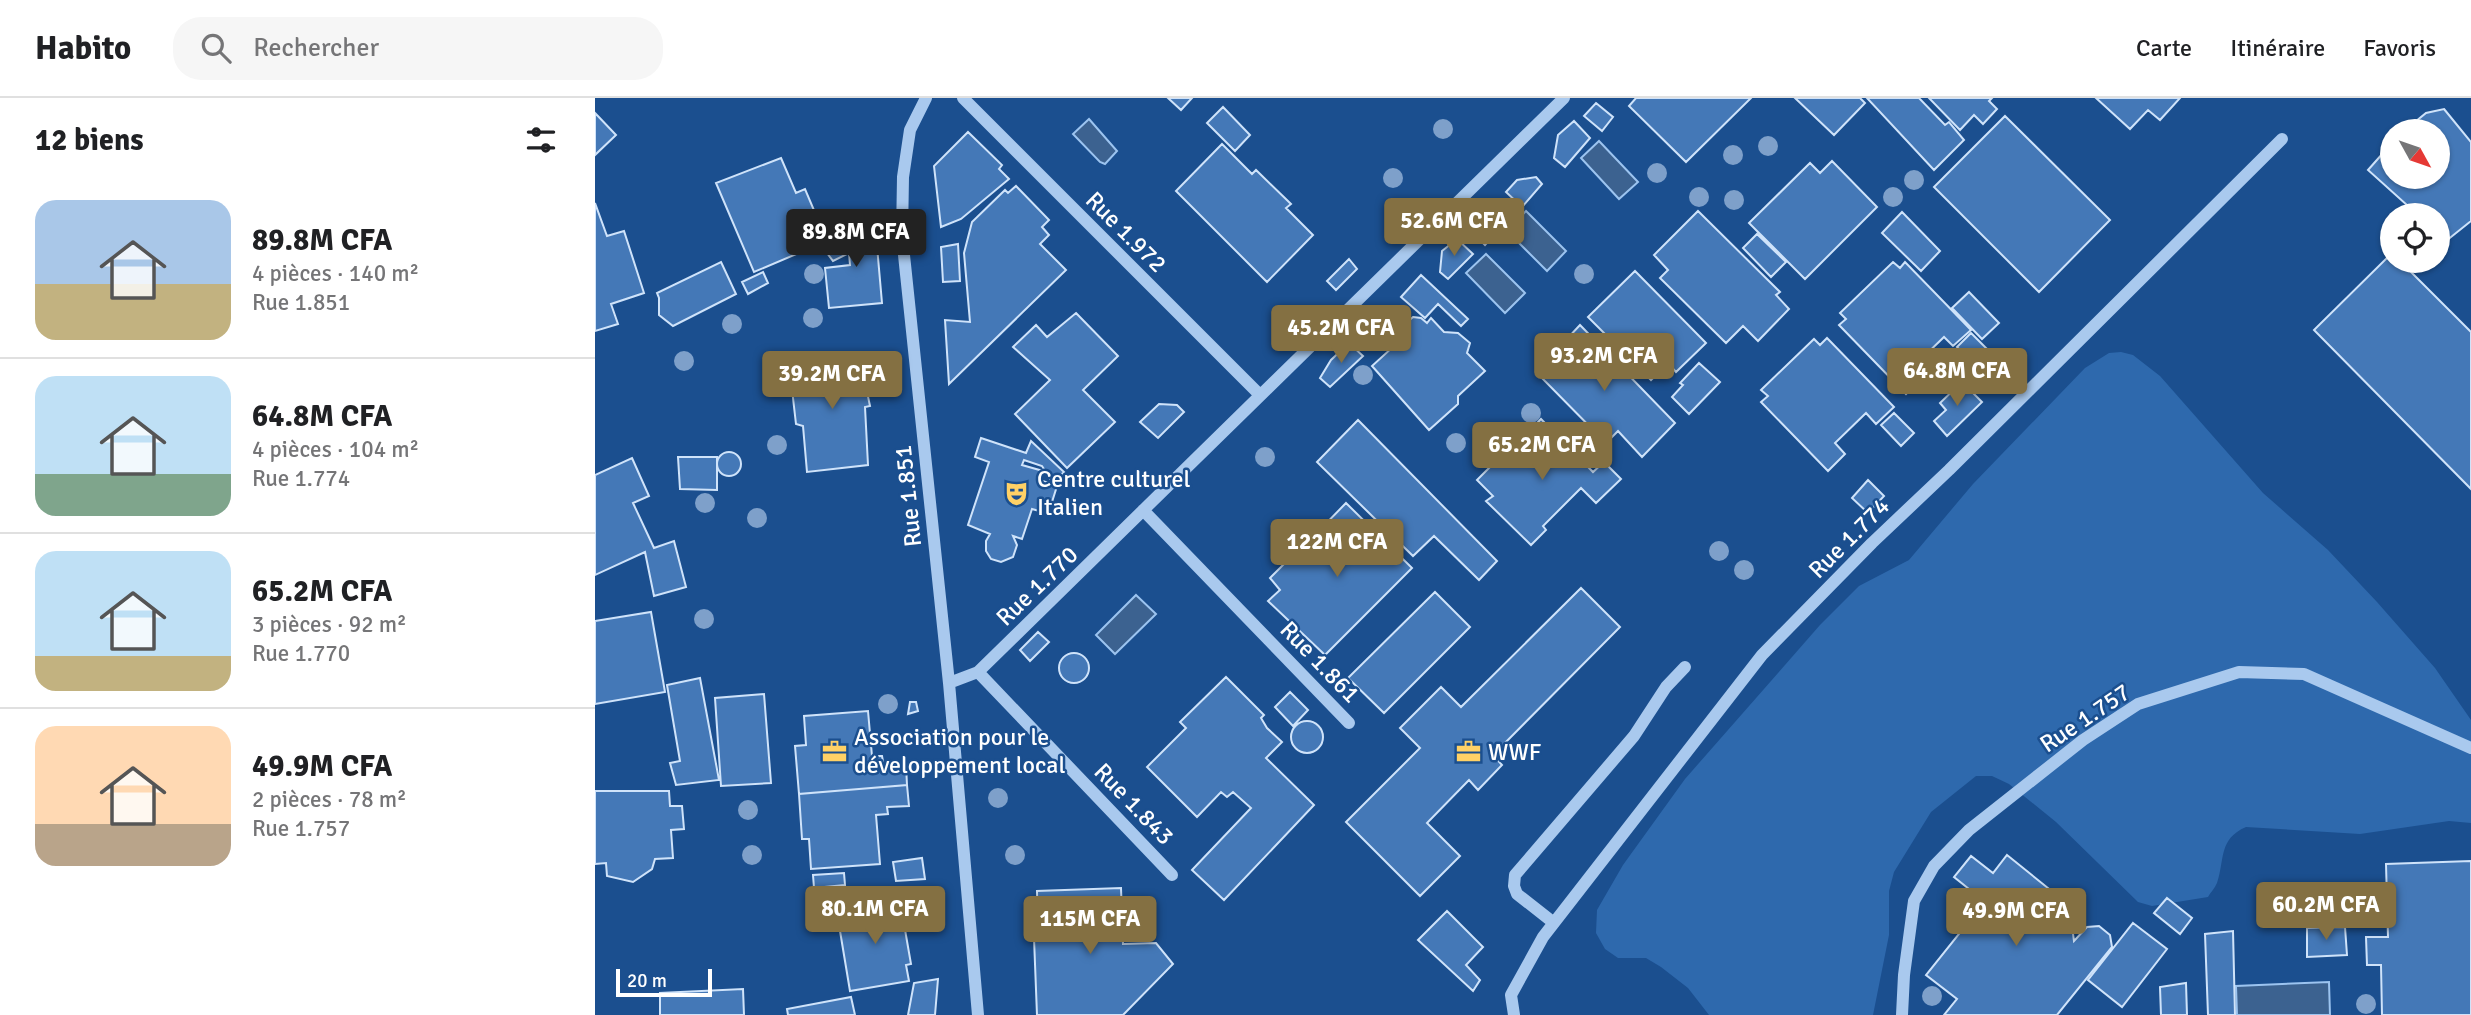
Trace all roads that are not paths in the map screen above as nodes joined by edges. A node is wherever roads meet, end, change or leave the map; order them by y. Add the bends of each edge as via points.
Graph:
1 (926, 98) edge
2 (963, 98) edge
3 (1564, 98) edge
4 (2282, 139) dead end
5 (1260, 395) junction
6 (1143, 510) junction
7 (1685, 667) dead end
8 (978, 672) junction
9 (949, 683) junction
10 (1349, 723) dead end
11 (2471, 748) edge
12 (1173, 875) dead end
13 (1554, 923) junction
14 (978, 1015) edge
15 (1514, 1015) edge
16 (1902, 1015) edge

1 - 9 street, Rue 1.851 via 910,130 902,236
2 - 5 street, Rue 1.972
3 - 5 street, Rue 1.770
4 - 13 street, Rue 1.774 via 1762,655
5 - 6 street, Rue 1.770
6 - 8 street, Rue 1.770
6 - 10 street, Rue 1.861
7 - 13 street via 1634,736 1515,875 1517,894
8 - 9 street, Rue 1.770
8 - 12 street, Rue 1.843
9 - 14 street
11 - 16 street, Rue 1.757 via 2304,674 2239,672 2138,704 2083,740 1979,822 1934,866 1915,901
13 - 15 street, Rue 1.774 via 1511,995

